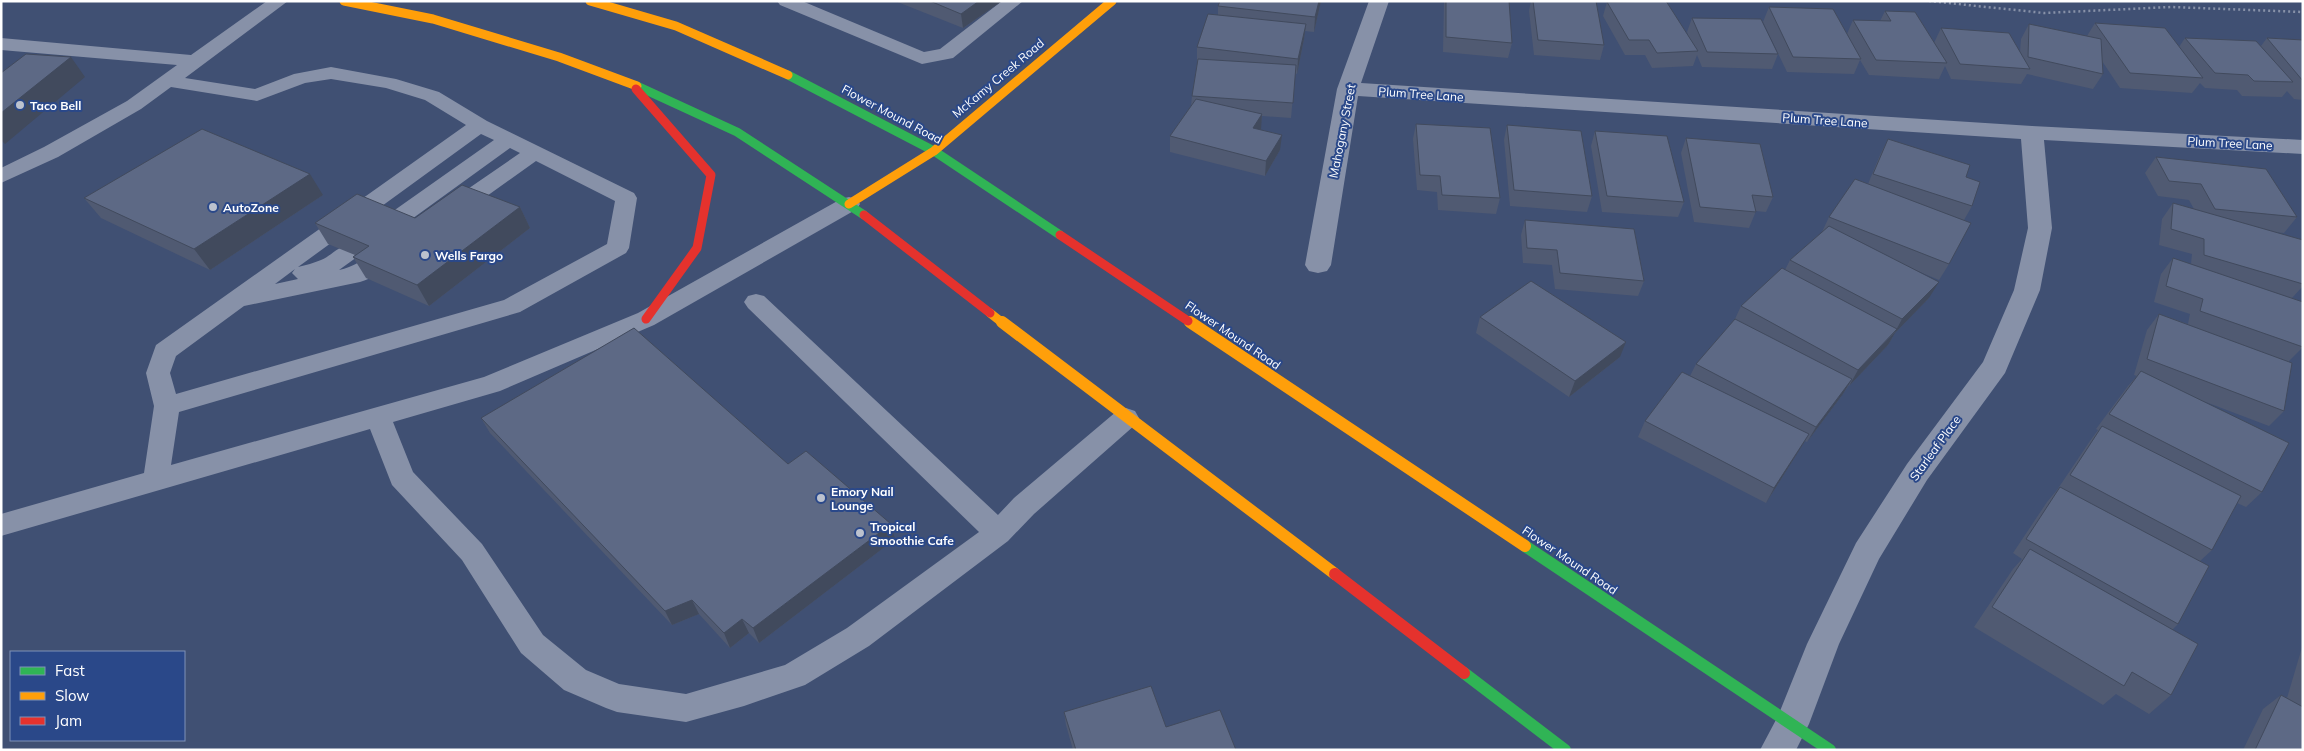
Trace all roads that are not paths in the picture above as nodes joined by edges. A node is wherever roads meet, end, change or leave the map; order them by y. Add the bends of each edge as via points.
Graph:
1 (279, 1) edge
2 (344, 1) edge
3 (590, 1) edge
4 (786, 1) edge
5 (1014, 1) edge
6 (1112, 1) edge
7 (1379, 1) edge
8 (1, 44) edge
9 (196, 61) junction
10 (168, 81) junction
11 (632, 84) junction
12 (1348, 89) junction
13 (2032, 133) junction
14 (508, 139) junction
15 (2303, 147) edge
16 (934, 151) junction
17 (1, 176) edge
18 (849, 204) junction
19 (432, 224) edge
20 (1318, 265) dead end
21 (248, 292) junction
22 (756, 302) dead end
23 (646, 319) junction
24 (167, 406) junction
25 (378, 416) junction
26 (1126, 418) junction
27 (156, 480) junction
28 (1, 525) edge
29 (998, 533) junction
30 (1792, 724) junction
31 (1565, 750) edge
32 (1777, 750) edge
33 (1830, 750) edge

1 - 9 lane
2 - 11 main road via 433,19 559,57
3 - 16 main road, Flower Mound Road via 676,26 792,77
4 - 5 lane via 922,58 946,54
6 - 16 main road, McKamy Creek Road
7 - 12 street, Mahogany Street
8 - 9 lane
9 - 10 lane
10 - 14 lane via 257,95 302,78 332,73 389,82 432,96
10 - 17 lane via 51,152
11 - 18 main road via 737,132
11 - 23 main road via 711,176 697,248
12 - 13 street, Plum Tree Lane
12 - 20 street, Mahogany Street
13 - 15 street, Plum Tree Lane
13 - 30 street, Starleaf Place via 2040,228 2027,290 1994,366 1917,472 1867,552 1823,644
14 - 14 lane via 389,223
14 - 19 lane
14 - 21 lane via 426,164
14 - 24 lane via 626,198 618,248 512,306
16 - 18 main road, McKamy Creek Road
16 - 30 main road, Flower Mound Road
18 - 23 lane
18 - 26 main road
21 - 21 lane via 360,274 355,255 306,264
21 - 24 lane via 165,351 158,373
22 - 29 lane
23 - 25 lane via 491,384
24 - 27 lane
25 - 27 lane
25 - 29 lane via 402,478 472,552 532,644 575,680 617,698 686,708 794,675 858,638
26 - 29 lane via 1024,506
26 - 31 main road
27 - 28 lane
30 - 32 street, Starleaf Place
30 - 33 main road, Flower Mound Road

